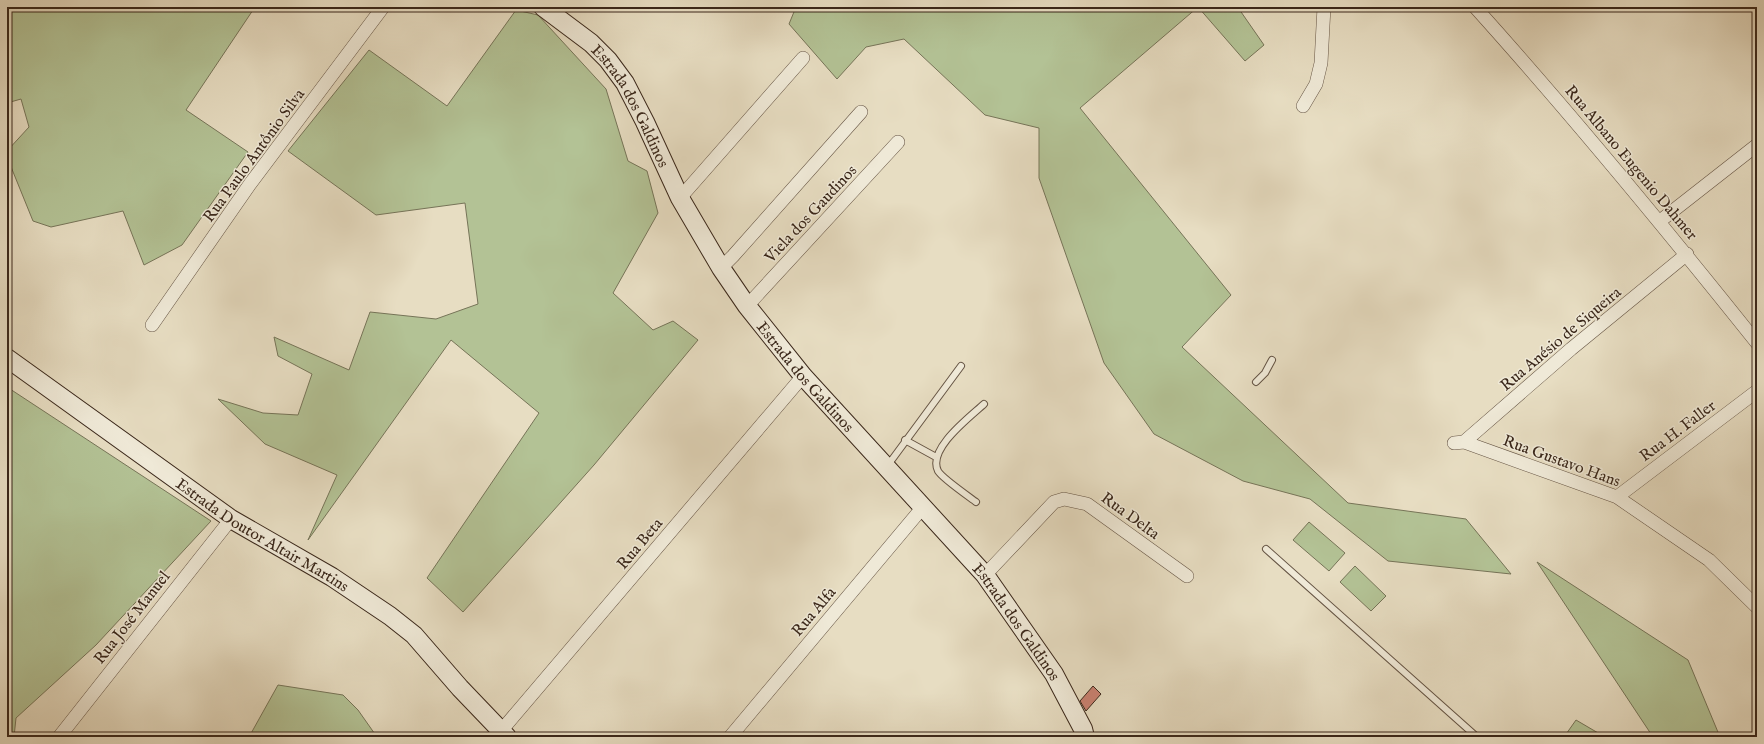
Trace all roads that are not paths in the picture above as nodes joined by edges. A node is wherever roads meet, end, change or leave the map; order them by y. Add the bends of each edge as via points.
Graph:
1 (384, 7) edge
2 (543, 7) edge
3 (1324, 7) edge
4 (1476, 7) edge
5 (803, 58) dead end
6 (1303, 106) dead end
7 (861, 112) dead end
8 (898, 142) dead end
9 (1757, 145) edge
10 (680, 198) junction
11 (1660, 221) junction
12 (1686, 254) junction
13 (721, 268) junction
14 (746, 306) junction
15 (152, 325) dead end
16 (1757, 343) edge
17 (7, 358) edge
18 (1272, 360) dead end
19 (961, 366) dead end
20 (803, 376) junction
21 (1256, 382) dead end
22 (1757, 391) edge
23 (984, 404) dead end
24 (905, 440) junction
25 (1459, 442) joint
26 (936, 457) junction
27 (886, 468) junction
28 (1617, 497) junction
29 (976, 502) dead end
30 (923, 507) junction
31 (231, 519) junction
32 (1266, 548) dead end
33 (985, 575) junction
34 (1187, 576) dead end
35 (1757, 607) edge
36 (502, 735) edge
37 (59, 737) edge
38 (730, 737) edge
39 (1085, 737) edge
40 (1477, 737) edge

1 - 15 street, Rua Paulo Antônio Silva via 250,184
2 - 10 street, Estrada dos Galdinos via 591,43 625,83
3 - 6 street via 1321,63 1316,84
4 - 11 street, Rua Albano Eugenio Dahmer
5 - 10 street
7 - 13 street
8 - 14 street, Viela dos Gaudinos
9 - 11 street
10 - 13 street, Estrada dos Galdinos
11 - 12 street, Rua Albano Eugenio Dahmer
12 - 16 street, Rua Albano Eugenio Dahmer
12 - 25 street, Rua Anésio de Siqueira
13 - 14 street, Estrada dos Galdinos
14 - 20 street, Estrada dos Galdinos
17 - 31 street, Estrada Doutor Altair Martins
18 - 21 lane
19 - 24 lane
20 - 27 street, Estrada dos Galdinos
20 - 36 street, Rua Beta
22 - 28 street, Rua H. Faller
23 - 26 lane via 943,443
24 - 26 lane
24 - 27 lane
25 - 28 street, Rua Gustavo Hans
26 - 29 lane via 938,472
27 - 30 street, Estrada dos Galdinos
28 - 35 street, Rua Gustavo Hans via 1709,560
30 - 33 street, Estrada dos Galdinos
30 - 38 street, Rua Alfa
31 - 36 street, Estrada Doutor Altair Martins via 332,576 414,635
31 - 37 street, Rua José Manuel
32 - 40 lane
33 - 34 street, Rua Delta via 1054,502 1064,499 1087,504
33 - 39 street, Estrada dos Galdinos via 1054,674

